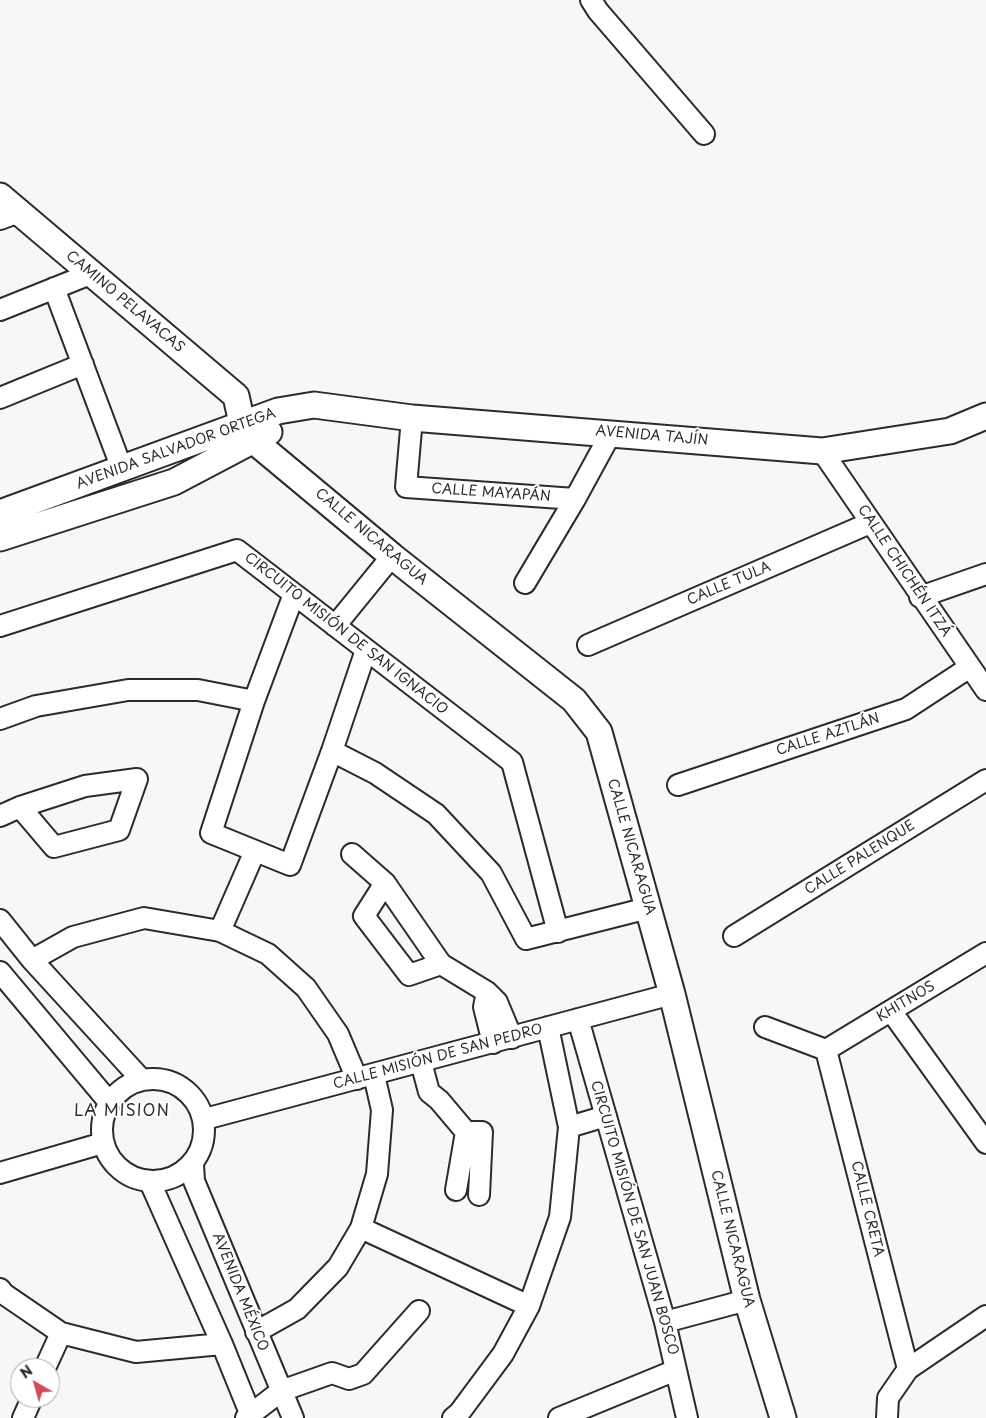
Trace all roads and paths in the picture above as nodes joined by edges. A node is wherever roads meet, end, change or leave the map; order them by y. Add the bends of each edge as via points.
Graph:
1 (591, 0) edge
2 (704, 134) dead end
3 (0, 196) edge
4 (10, 215) edge
5 (90, 274) junction
6 (54, 288) junction
7 (0, 310) edge
8 (83, 364) junction
9 (0, 398) edge
10 (314, 405) joint
11 (986, 416) edge
12 (412, 418) junction
13 (244, 430) junction
14 (611, 433) junction
15 (822, 451) junction
16 (122, 469) junction
17 (575, 500) junction
18 (0, 513) edge
19 (870, 523) junction
20 (0, 538) edge
21 (389, 559) junction
22 (986, 574) edge
23 (525, 583) dead end
24 (294, 594) junction
25 (920, 597) junction
26 (0, 626) edge
27 (335, 626) junction
28 (588, 645) dead end
29 (366, 650) junction
30 (970, 668) junction
31 (985, 687) edge
32 (254, 701) junction
33 (0, 719) edge
34 (332, 751) junction
35 (986, 780) edge
36 (678, 784) dead end
37 (20, 807) junction
38 (0, 816) edge
39 (255, 851) junction
40 (352, 854) dead end
41 (385, 883) junction
42 (642, 910) junction
43 (0, 920) edge
44 (220, 931) junction
45 (558, 932) junction
46 (734, 936) dead end
47 (986, 954) edge
48 (32, 960) junction
49 (441, 964) junction
50 (0, 972) edge
51 (667, 995) junction
52 (891, 1011) junction
53 (578, 1019) junction
54 (548, 1027) junction
55 (765, 1027) dead end
56 (503, 1040) junction
57 (826, 1050) junction
58 (429, 1060) junction
59 (365, 1077) junction
60 (141, 1079) junction
61 (109, 1102) junction
62 (606, 1116) junction
63 (205, 1118) junction
64 (569, 1127) junction
65 (466, 1132) junction
66 (103, 1143) junction
67 (986, 1143) edge
68 (193, 1165) junction
69 (0, 1173) edge
70 (150, 1182) junction
71 (361, 1228) junction
72 (0, 1288) edge
73 (743, 1301) junction
74 (529, 1306) junction
75 (420, 1311) dead end
76 (986, 1316) edge
77 (665, 1322) junction
78 (256, 1332) junction
79 (61, 1334) junction
80 (222, 1344) junction
81 (50, 1358) edge
82 (908, 1368) junction
83 (676, 1370) junction
84 (281, 1391) junction
85 (249, 1417) edge
86 (293, 1418) edge
87 (453, 1418) edge
88 (559, 1418) edge
89 (687, 1418) edge
90 (772, 1418) edge
91 (783, 1418) edge
92 (887, 1418) edge

1 - 2 street
3 - 4 main road, CAMINO PELAVACAS
4 - 5 main road, CAMINO PELAVACAS
5 - 6 street
5 - 13 main road, CAMINO PELAVACAS via 236,396
6 - 7 street
6 - 8 street
8 - 9 street
8 - 16 street
10 - 12 main road, AVENIDA TAJÍN
10 - 13 main road, AVENIDA SALVADOR ORTEGA via 278,411
11 - 15 main road, AVENIDA TAJÍN via 950,431
12 - 14 main road, AVENIDA TAJÍN
12 - 17 street, CALLE MAYAPÁN via 406,487
13 - 16 main road, AVENIDA SALVADOR ORTEGA
13 - 20 main road, AVENIDA SALVADOR ORTEGA via 174,482
13 - 21 main road, CALLE NICARAGUA
14 - 15 main road, AVENIDA TAJÍN
14 - 17 street
15 - 19 street, CALLE CHICHÉN ITZÁ
16 - 18 main road, AVENIDA SALVADOR ORTEGA
17 - 23 street
19 - 25 street, CALLE CHICHÉN ITZÁ
19 - 28 street, CALLE TULA
21 - 27 street
21 - 42 main road, CALLE NICARAGUA via 574,700 599,732
22 - 25 street
24 - 26 street, CIRCUITO MISIÓN DE SAN IGNACIO via 236,550
24 - 27 street, CIRCUITO MISIÓN DE SAN IGNACIO
24 - 32 street
25 - 30 street, CALLE CHICHÉN ITZÁ
27 - 29 street, CIRCUITO MISIÓN DE SAN IGNACIO
29 - 34 street
29 - 45 street, CIRCUITO MISIÓN DE SAN IGNACIO via 512,762
30 - 31 street, CALLE CHICHÉN ITZÁ
30 - 36 street, CALLE AZTLÁN via 906,709
32 - 33 street via 198,690 128,690 36,706
32 - 39 street via 211,833
34 - 39 street via 290,866
34 - 45 street via 375,773 436,814 491,873 526,938
35 - 46 street, CALLE PALENQUE
37 - 37 street via 86,786 137,779 119,830 54,847
37 - 38 street
39 - 44 street
40 - 41 street
41 - 49 street
41 - 49 street via 364,916 409,975
42 - 45 street
42 - 51 main road, CALLE NICARAGUA
43 - 48 street
44 - 48 street via 144,918 73,937
44 - 59 street via 268,954 306,988
47 - 52 street, KHITNOS
48 - 60 street
49 - 56 street via 487,992 484,1007
50 - 61 street
51 - 53 street, CALLE MISIÓN DE SAN PEDRO
51 - 73 main road, CALLE NICARAGUA
52 - 57 street, KHITNOS
52 - 67 street
53 - 54 street, CALLE MISIÓN DE SAN PEDRO
53 - 62 street, CIRCUITO MISIÓN DE SAN JUAN BOSCO
54 - 56 street, CALLE MISIÓN DE SAN PEDRO
54 - 64 street
55 - 57 street
56 - 58 street, CALLE MISIÓN DE SAN PEDRO
57 - 82 street, CALLE CRETA
58 - 59 street, CALLE MISIÓN DE SAN PEDRO
58 - 65 street via 428,1092
59 - 63 street, CALLE MISIÓN DE SAN PEDRO
59 - 71 street via 382,1110 377,1174
60 - 61 street via 122,1088
60 - 63 street via 172,1081 196,1100
61 - 66 street via 102,1121
62 - 64 street
62 - 77 street, CIRCUITO MISIÓN DE SAN JUAN BOSCO
63 - 68 street via 205,1140
64 - 74 street via 560,1217
65 - 65 street via 482,1132 479,1191 456,1187
66 - 69 street
66 - 70 street via 114,1165 130,1177
68 - 70 street via 174,1178
68 - 78 street, AVENIDA MÉXICO via 194,1181
70 - 80 street
71 - 74 street
71 - 78 street via 338,1267 297,1309
72 - 79 street
73 - 77 street
73 - 90 main road, CALLE NICARAGUA
73 - 91 main road, CALLE NICARAGUA
74 - 87 street via 503,1354
75 - 84 street via 363,1374 349,1379 332,1374
76 - 82 street
77 - 83 street, CIRCUITO MISIÓN DE SAN JUAN BOSCO
78 - 84 street, AVENIDA MÉXICO
79 - 80 street via 136,1352
79 - 81 street
80 - 85 street
82 - 92 street via 888,1398
83 - 88 street
83 - 89 street, CIRCUITO MISIÓN DE SAN JUAN BOSCO
84 - 85 street
84 - 86 street, AVENIDA MÉXICO

